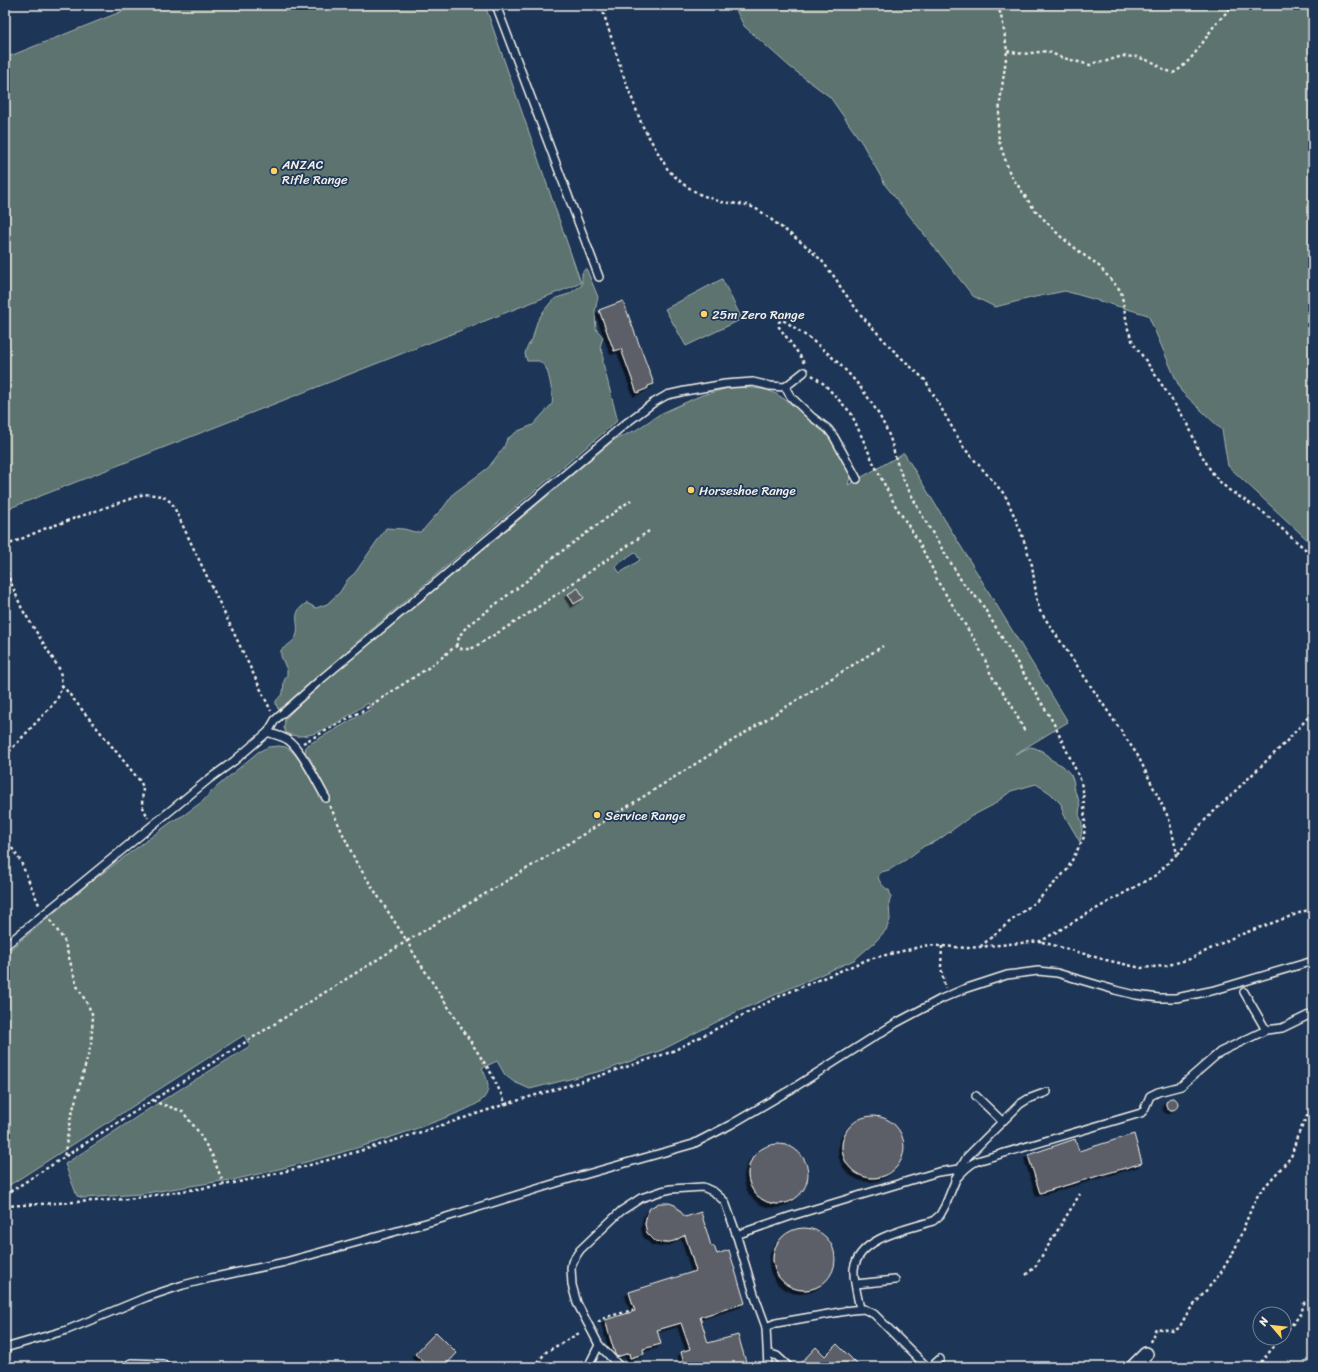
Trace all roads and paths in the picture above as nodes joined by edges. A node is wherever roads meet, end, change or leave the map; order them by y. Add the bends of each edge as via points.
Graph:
1 (496, 5) edge
2 (601, 5) edge
3 (998, 5) edge
4 (1233, 5) edge
5 (1007, 51) junction
6 (599, 276) dead end
7 (804, 372) junction
8 (784, 386) junction
9 (857, 479) dead end
10 (631, 500) dead end
11 (649, 532) dead end
12 (5, 546) edge
13 (1313, 556) edge
14 (456, 646) junction
15 (883, 646) dead end
16 (62, 684) junction
17 (1313, 712) edge
18 (275, 720) junction
19 (268, 732) junction
20 (1025, 732) dead end
21 (296, 747) junction
22 (5, 756) edge
23 (326, 798) joint
24 (154, 824) junction
25 (5, 838) edge
26 (1177, 854) junction
27 (1313, 908) edge
28 (45, 912) junction
29 (407, 941) junction
30 (1042, 941) junction
31 (5, 946) edge
32 (942, 946) junction
33 (980, 947) junction
34 (1313, 961) edge
35 (1244, 992) dead end
36 (948, 996) junction
37 (1313, 1013) edge
38 (1266, 1030) junction
39 (1047, 1092) dead end
40 (976, 1096) dead end
41 (153, 1100) junction
42 (506, 1104) junction
43 (1313, 1109) edge
44 (1002, 1120) junction
45 (64, 1158) junction
46 (960, 1168) junction
47 (955, 1180) junction
48 (224, 1185) junction
49 (1080, 1194) dead end
50 (5, 1195) edge
51 (5, 1206) edge
52 (736, 1235) junction
53 (1026, 1275) dead end
54 (895, 1280) dead end
55 (856, 1284) junction
56 (1313, 1299) edge
57 (860, 1309) junction
58 (1292, 1325) edge
59 (766, 1326) junction
60 (599, 1345) junction
61 (1275, 1346) edge
62 (5, 1348) edge
63 (768, 1353) junction
64 (1146, 1354) joint
65 (940, 1359) dead end
66 (124, 1367) edge
67 (166, 1367) edge
68 (588, 1367) edge
69 (620, 1367) edge
70 (768, 1367) edge
71 (789, 1367) edge
72 (927, 1367) edge
73 (931, 1367) edge
74 (1133, 1367) edge
75 (1257, 1367) edge

1 - 6 lane
2 - 26 path via 642,125 668,170 699,194 721,202 748,205 760,211 815,254 860,314 925,380 964,448 1005,495 1032,565 1040,611 1138,756 1169,819
3 - 5 path
4 - 5 path via 1214,25 1189,60 1173,73 1137,57 1122,56 1090,65 1047,51 1023,54
5 - 13 path via 998,127 999,141 1010,174 1034,209 1060,236 1097,264 1122,291 1133,343 1188,424 1197,447 1211,471 1219,481 1263,512
7 - 8 lane
7 - 20 path via 820,380 851,413 895,505 917,539 938,582 974,639 991,675 1011,704
7 - 33 path via 801,357 779,327 782,320 821,347 864,392 887,431 899,468 917,507 961,580 980,601 1053,722 1080,779 1083,791 1084,838 1067,870 1040,899
8 - 9 lane via 791,397 828,429
8 - 18 lane via 752,382 725,384 667,395 647,406
10 - 14 path via 467,626
11 - 14 path via 522,618 477,645 462,650
12 - 16 path via 9,578 22,609 60,670
12 - 18 path via 44,529 144,494 163,496 172,503
14 - 21 path via 431,666 362,711
15 - 29 path via 576,839
16 - 22 path via 57,700
16 - 24 path via 140,781 143,787 142,805
17 - 26 path via 1284,744 1203,822
18 - 19 lane
19 - 21 lane via 288,740
19 - 24 lane
21 - 23 lane
23 - 29 path via 356,862
24 - 28 lane
25 - 28 path via 20,860 39,905
26 - 30 path via 1156,875
27 - 30 path via 1234,937 1190,959 1165,966 1141,968
28 - 31 lane
28 - 45 path via 64,940 77,986 93,1016 91,1045 70,1120
29 - 41 path
29 - 42 path via 491,1073
30 - 33 path
32 - 33 path
32 - 36 path via 941,967
32 - 42 path via 928,945 863,962 782,995 671,1052
34 - 36 lane via 1215,990 1176,998 1136,995 1066,975 1038,971 1007,975
35 - 38 lane
36 - 62 lane via 896,1023 790,1090 693,1144 350,1245 183,1285 67,1330
37 - 38 lane via 1282,1028
38 - 47 lane via 1216,1055 1181,1086 1153,1094 1148,1098 1141,1113 977,1161
39 - 44 lane via 1026,1100
40 - 44 lane
41 - 45 path
41 - 48 path via 182,1111 212,1155
42 - 48 path via 320,1162
43 - 64 path via 1297,1137 1291,1157 1259,1193 1235,1249 1220,1274 1188,1312 1179,1328 1173,1331 1156,1328
44 - 46 lane via 966,1156
45 - 50 path
46 - 47 lane
46 - 52 lane via 938,1172
47 - 55 lane via 946,1206 933,1221 877,1240 867,1248 854,1269
48 - 51 path via 128,1199
49 - 53 path via 1035,1268
52 - 59 lane
52 - 60 lane via 725,1202 714,1192 703,1187 662,1191 636,1201 621,1211 580,1250 571,1268 575,1298
54 - 55 lane
55 - 57 lane
56 - 58 path via 1304,1303 1302,1314
57 - 59 lane
57 - 72 lane via 871,1312
59 - 63 lane
60 - 68 lane
60 - 69 lane
61 - 75 path
63 - 70 lane
63 - 71 lane via 777,1356
64 - 74 street
65 - 73 lane
66 - 67 lane via 131,1364 163,1364

